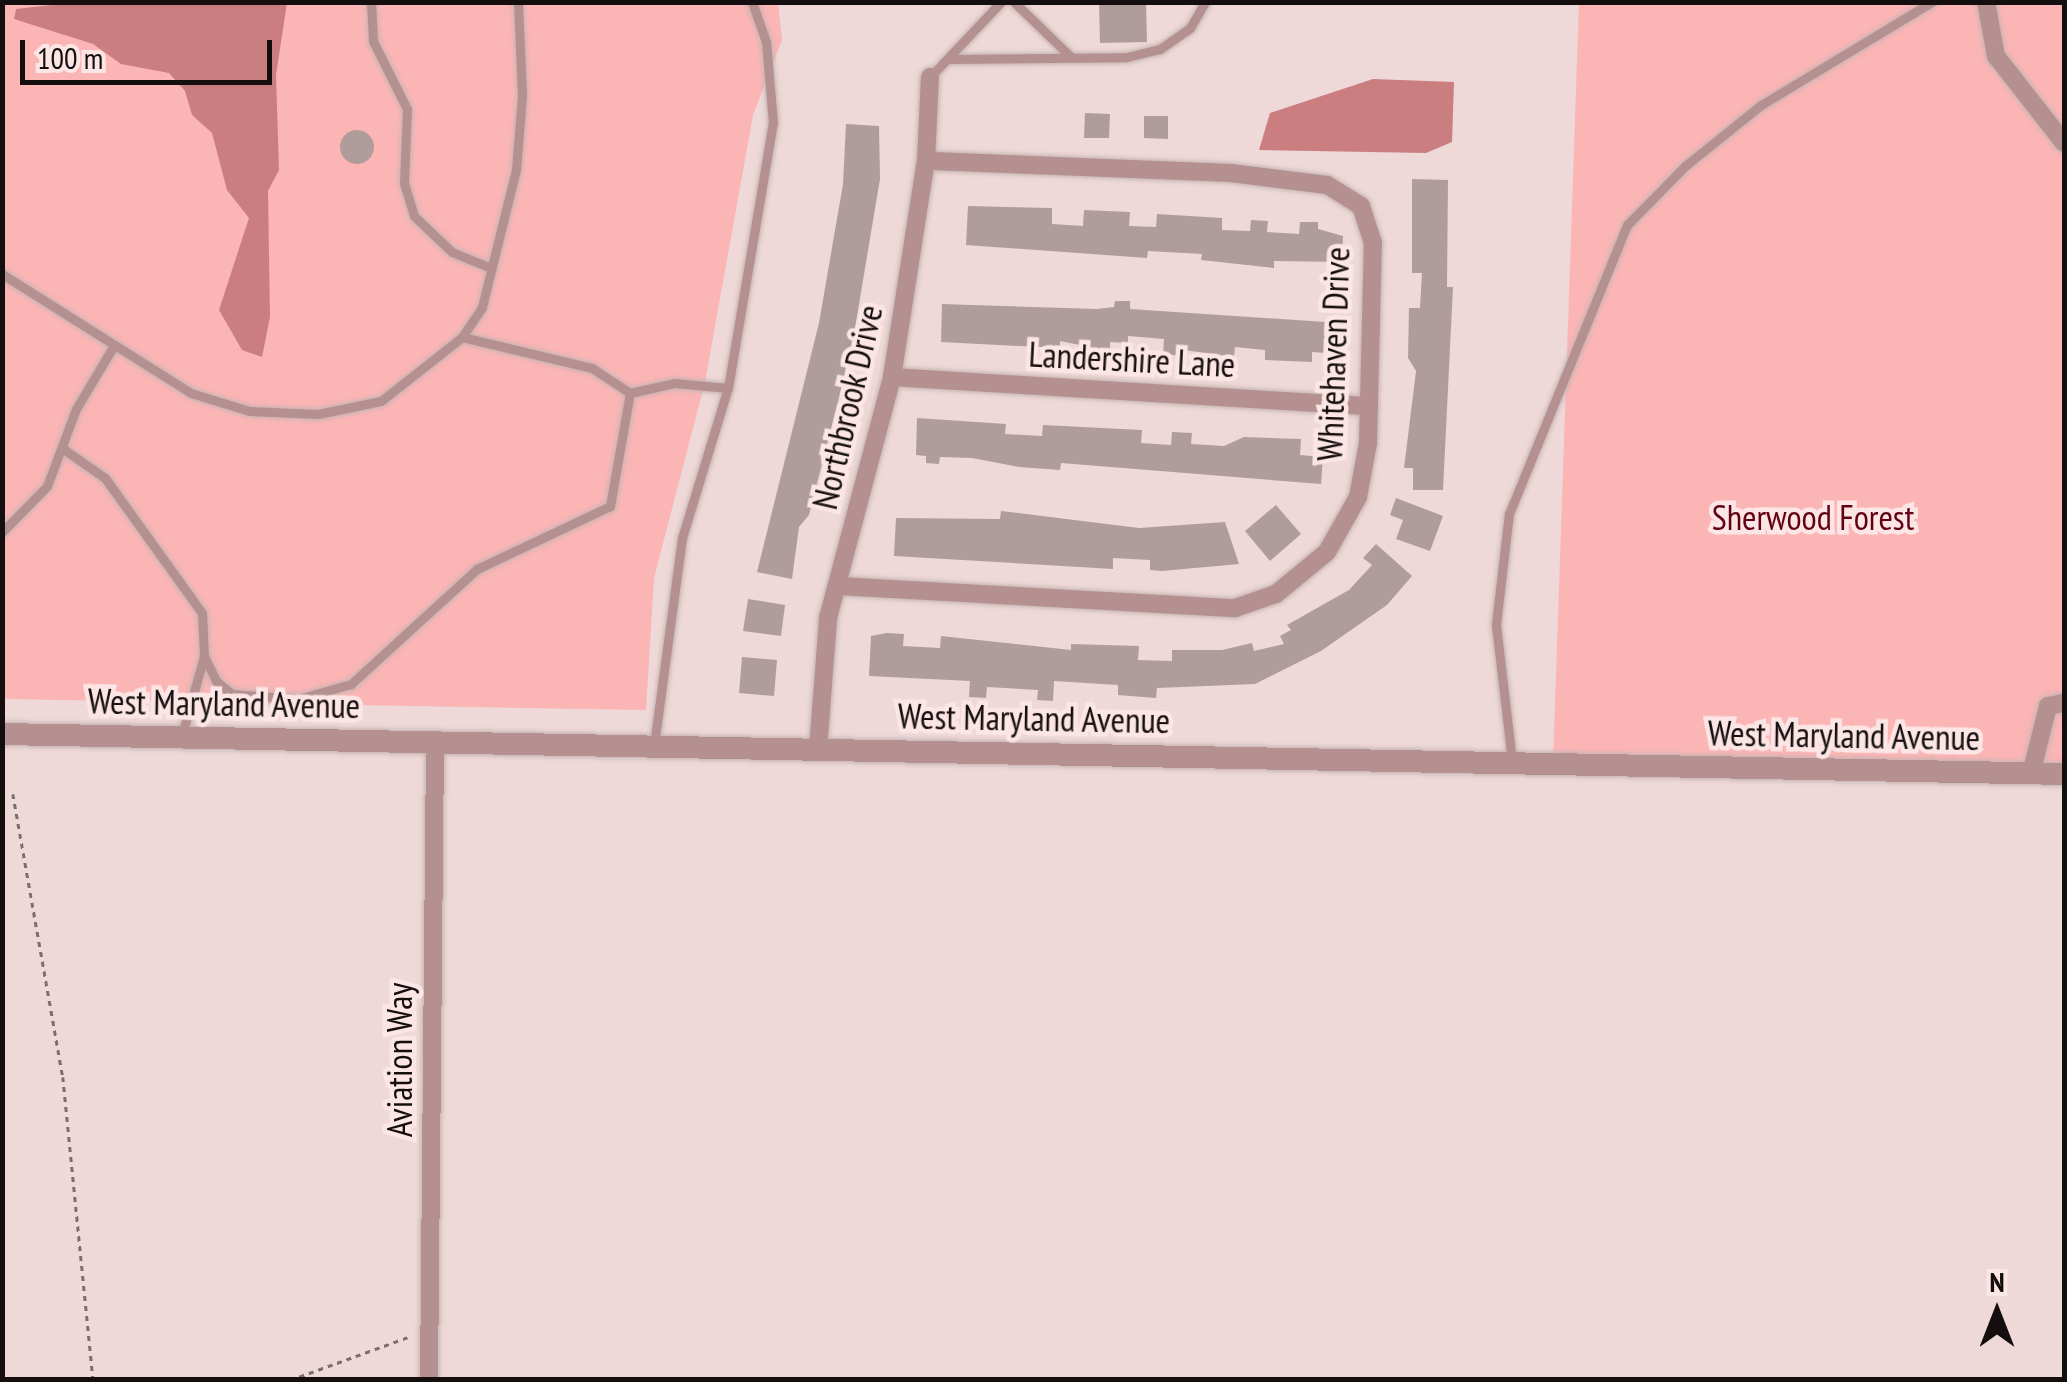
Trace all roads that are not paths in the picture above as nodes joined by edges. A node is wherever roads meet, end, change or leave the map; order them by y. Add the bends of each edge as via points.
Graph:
1 (371, 2) edge
2 (518, 2) edge
3 (752, 2) edge
4 (1001, 2) edge
5 (1014, 2) edge
6 (1205, 2) edge
7 (1932, 2) edge
8 (1986, 2) edge
9 (1071, 58) junction
10 (949, 59) junction
11 (930, 77) joint
12 (2064, 143) edge
13 (926, 161) junction
14 (491, 268) junction
15 (2, 274) edge
16 (462, 338) junction
17 (113, 347) junction
18 (892, 378) junction
19 (728, 388) junction
20 (630, 393) junction
21 (1369, 406) junction
22 (62, 448) junction
23 (2, 532) edge
24 (838, 586) junction
25 (204, 656) junction
26 (2064, 702) edge
27 (2, 734) edge
28 (182, 738) junction
29 (434, 742) junction
30 (654, 745) junction
31 (818, 749) junction
32 (1512, 761) junction
33 (2031, 774) junction
34 (2064, 774) edge
35 (429, 1380) edge

1 - 14 lane via 373,40 407,109 404,183 414,216 452,252
2 - 14 lane via 522,94 516,170
3 - 19 lane via 766,42 773,123
4 - 10 lane
5 - 9 lane
6 - 9 lane via 1190,28 1160,49
7 - 32 lane via 1750,113 1627,224 1509,514 1496,624
8 - 12 street via 1996,56
9 - 10 lane
10 - 11 lane
11 - 13 street, Northbrook Drive
13 - 18 street, Northbrook Drive
13 - 21 street, Whitehaven Drive via 1232,173 1327,185 1361,206 1372,244
14 - 16 lane via 482,307
15 - 17 lane via 64,308
16 - 17 lane via 381,401 318,414 249,412 191,393
16 - 20 lane via 592,368
17 - 22 lane via 76,409
18 - 21 street, Landershire Lane
18 - 24 street, Northbrook Drive
19 - 20 lane via 674,383
19 - 30 lane via 682,538
20 - 25 lane via 610,506 478,569 352,684 298,699 232,694 216,681
21 - 24 street, Whitehaven Drive via 1358,497 1326,552 1276,594 1235,608
22 - 23 lane via 47,486
22 - 25 lane via 105,478 182,583 202,613
24 - 31 street, Northbrook Drive via 828,618
25 - 28 lane
26 - 33 street via 2048,706
27 - 28 street, West Maryland Avenue
28 - 29 street, West Maryland Avenue
29 - 30 street, West Maryland Avenue
29 - 35 street, Aviation Way
30 - 31 street, West Maryland Avenue
31 - 32 street, West Maryland Avenue
32 - 33 street, West Maryland Avenue
33 - 34 street, West Maryland Avenue

